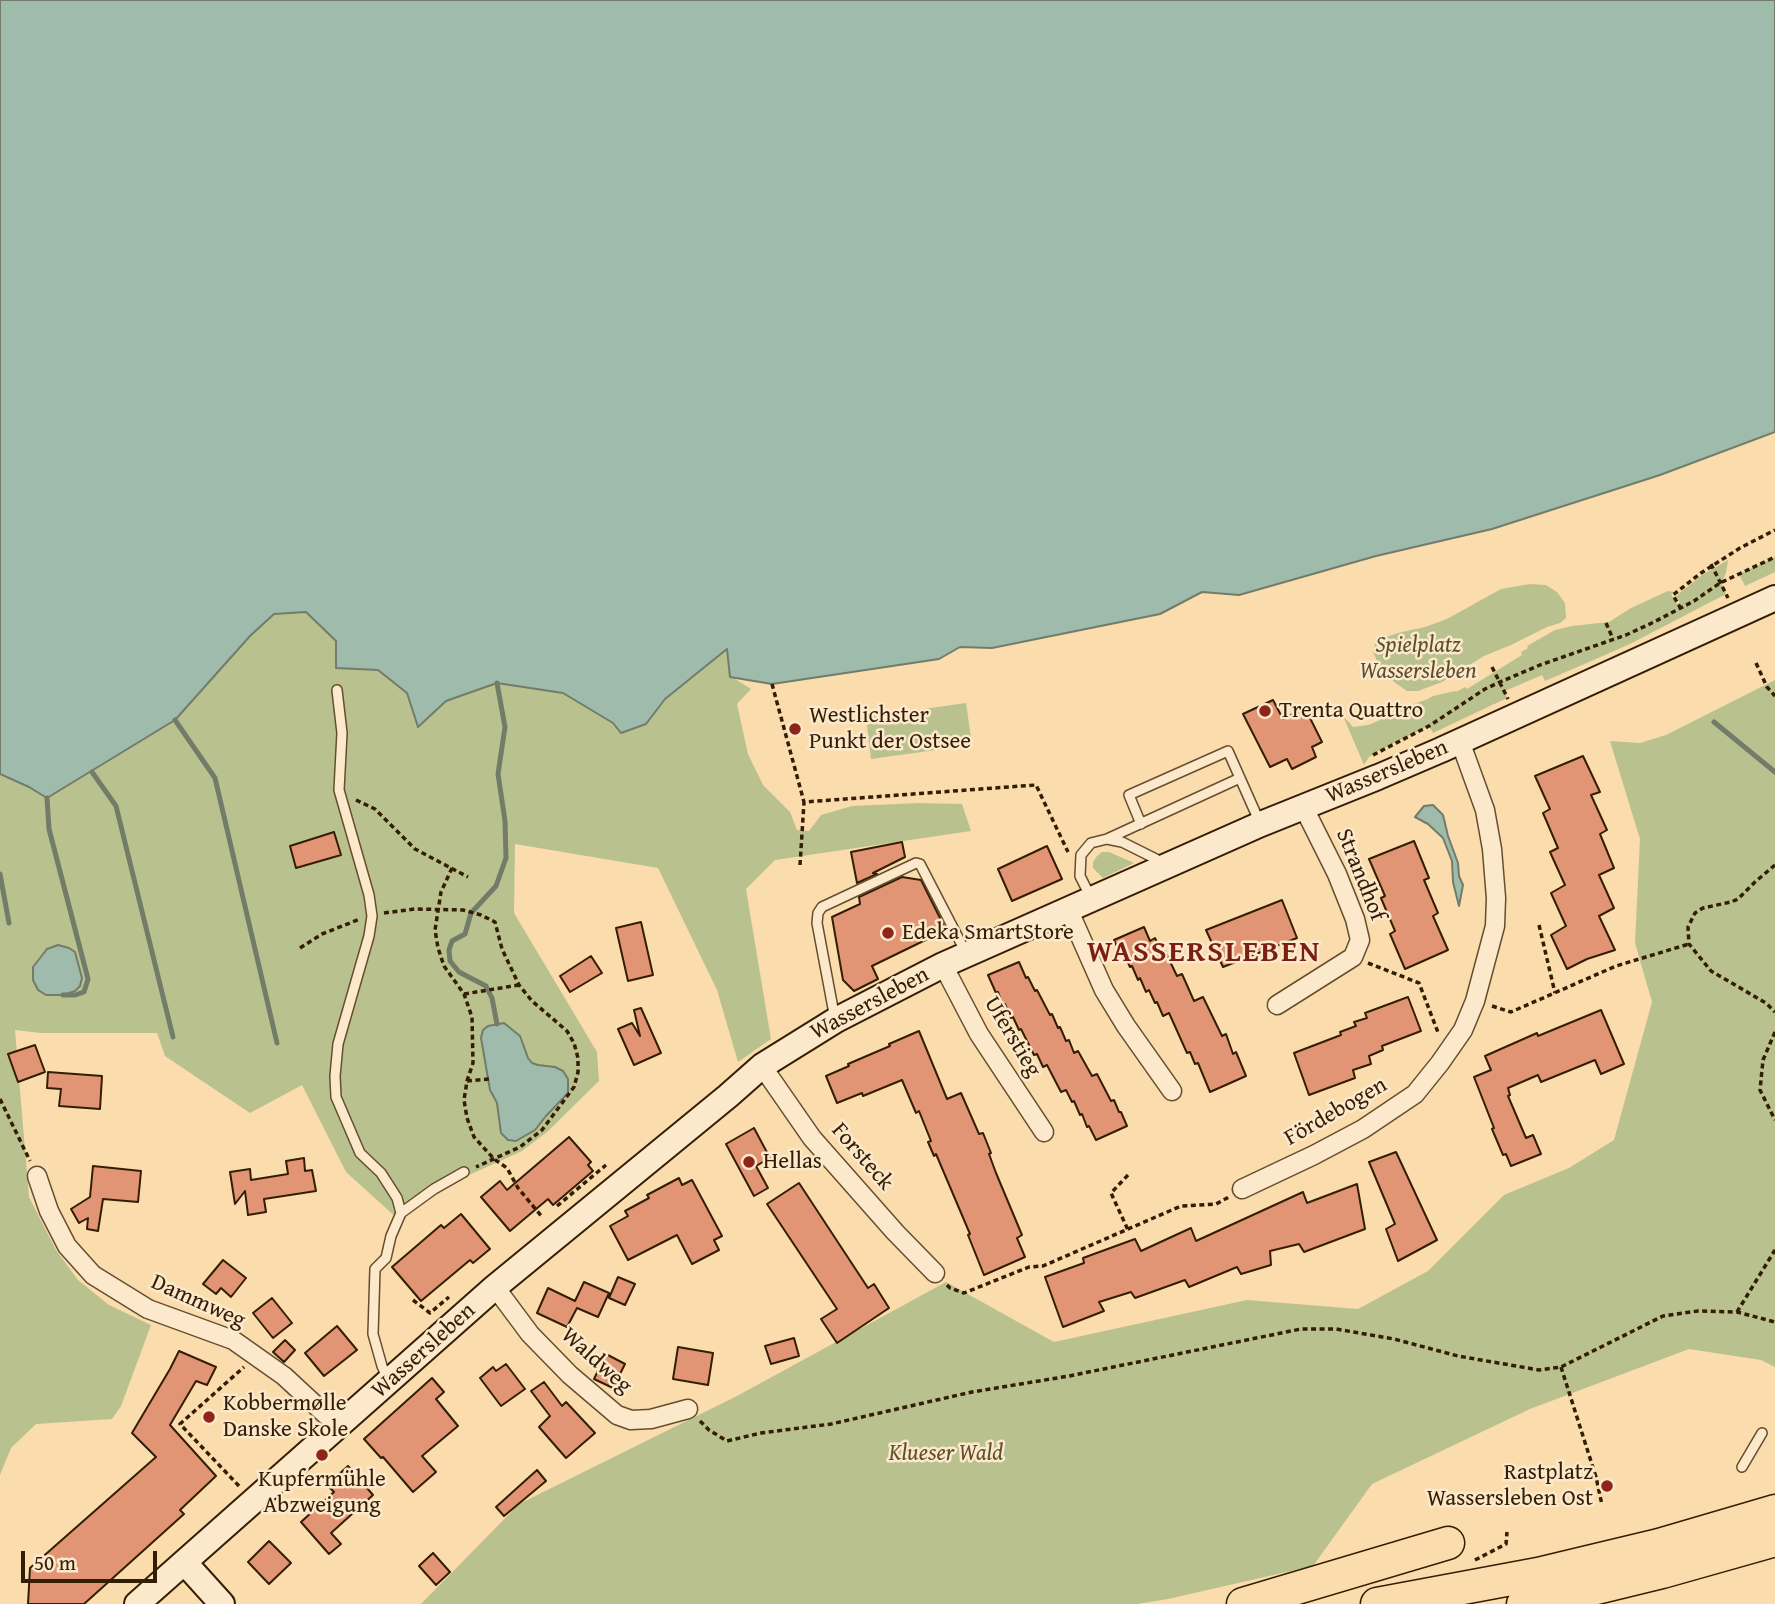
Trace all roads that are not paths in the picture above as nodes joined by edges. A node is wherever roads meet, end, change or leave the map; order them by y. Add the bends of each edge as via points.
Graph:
1 (1775, 598) edge
2 (337, 690) dead end
3 (1460, 741) junction
4 (1240, 778) junction
5 (1304, 808) junction
6 (1141, 824) junction
7 (1261, 824) junction
8 (1107, 839) junction
9 (1163, 868) junction
10 (1091, 900) junction
11 (1069, 911) junction
12 (967, 955) junction
13 (943, 965) junction
14 (1278, 1006) dead end
15 (836, 1020) junction
16 (762, 1066) junction
17 (1172, 1091) dead end
18 (1044, 1132) dead end
19 (464, 1172) road end
20 (37, 1175) road end
21 (1242, 1189) road end
22 (401, 1213) junction
23 (936, 1273) road end
24 (495, 1287) junction
25 (389, 1381) junction
26 (688, 1409) road end
27 (338, 1426) junction
28 (1762, 1433) dead end
29 (1742, 1467) dead end
30 (1775, 1511) edge
31 (1775, 1541) edge
32 (1448, 1543) dead end
33 (185, 1563) junction
34 (136, 1604) edge
35 (222, 1604) edge
36 (1243, 1604) edge
37 (1377, 1604) edge
38 (1523, 1604) edge

1 - 3 street, Wassersleben
2 - 22 lane via 342,733 339,790 372,916 338,1044 336,1097 360,1153 381,1173
3 - 5 street, Wassersleben
3 - 21 street, Fördebogen via 1485,810 1496,898 1495,926 1475,1001 1462,1030 1415,1094 1363,1129
4 - 6 lane
4 - 6 lane via 1228,751 1129,795
4 - 7 lane
5 - 7 street, Wassersleben
5 - 14 street, Strandhof via 1337,874 1360,940 1353,957
6 - 8 lane
7 - 9 street, Wassersleben
8 - 9 lane via 1156,859
8 - 10 lane via 1091,843 1081,855 1080,876
9 - 10 street, Wassersleben
10 - 11 street, Wassersleben
11 - 12 street, Wassersleben
11 - 17 street via 1104,990
12 - 13 street, Wassersleben
12 - 15 lane via 920,863 822,907 817,923
13 - 15 street, Wassersleben
13 - 18 street, Uferstieg via 979,1034
15 - 16 street, Wassersleben
16 - 23 street, Forsteck via 812,1138
16 - 24 street, Wassersleben
19 - 22 lane
20 - 27 street, Dammweg via 67,1246 93,1275 148,1309 233,1340 284,1377
22 - 25 lane via 386,1258 375,1269 373,1334
24 - 25 street, Wassersleben
24 - 26 street, Waldweg via 530,1334 617,1415 651,1419
25 - 27 street, Wassersleben
27 - 33 street, Wassersleben
28 - 29 lane
30 - 37 highway via 1538,1574
31 - 38 highway
32 - 36 highway
33 - 34 street, Wassersleben
33 - 35 street

